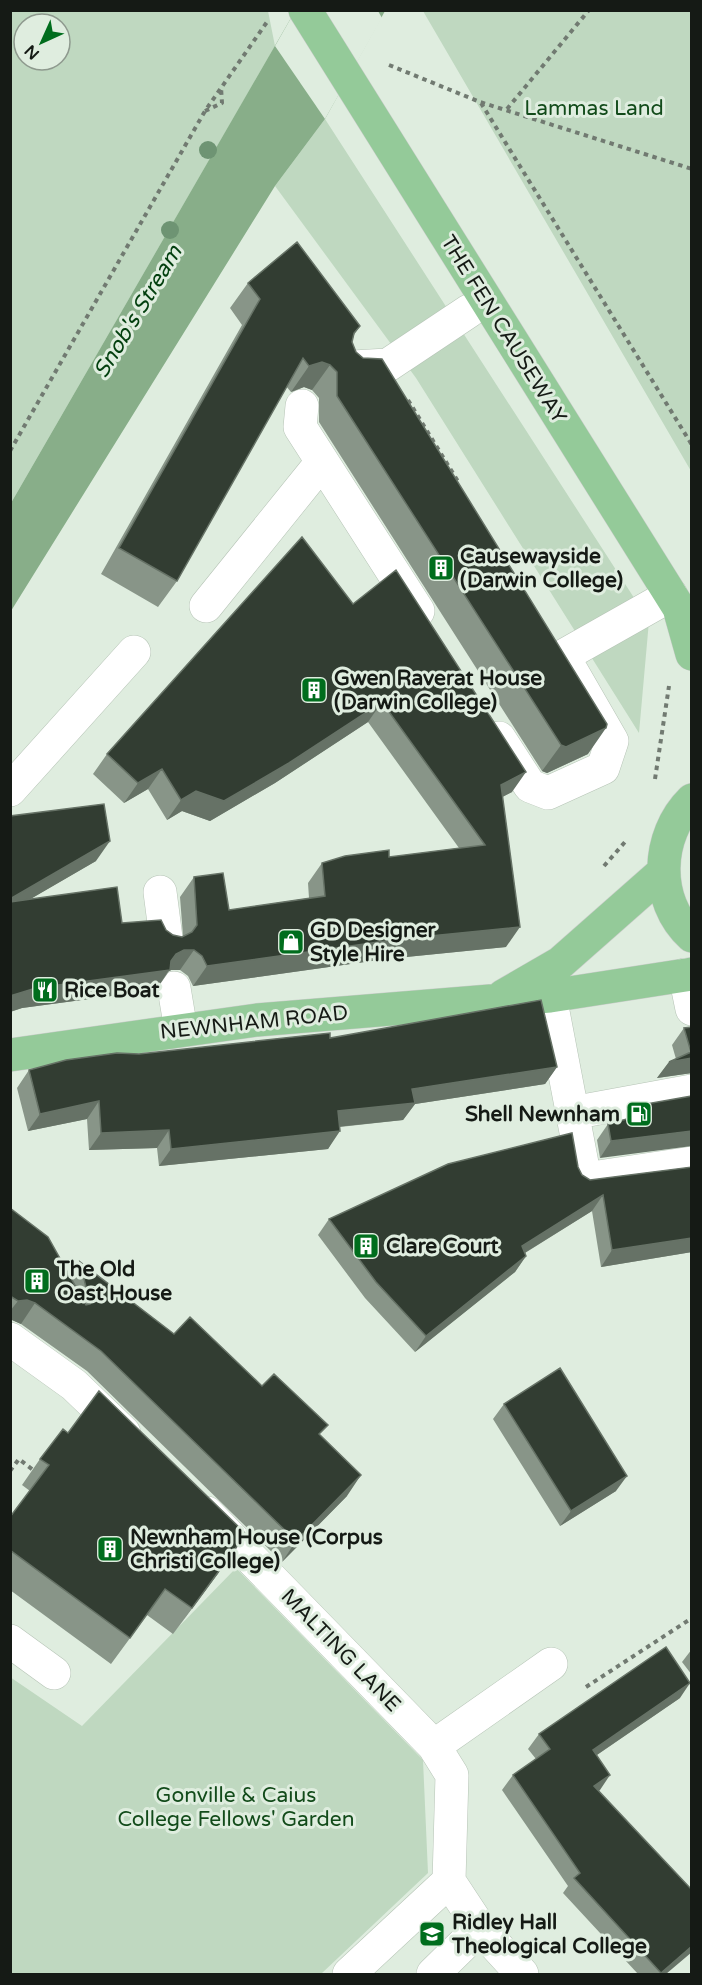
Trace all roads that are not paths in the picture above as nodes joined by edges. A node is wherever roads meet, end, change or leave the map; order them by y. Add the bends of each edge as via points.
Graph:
1 (289, 12) edge
2 (469, 310) dead end
3 (353, 367) edge
4 (302, 406) dead end
5 (322, 462) junction
6 (671, 596) junction
7 (206, 606) dead end
8 (435, 639) edge
9 (134, 652) dead end
10 (692, 654) edge
11 (486, 717) edge
12 (10, 790) edge
13 (692, 800) edge
14 (662, 873) junction
15 (160, 892) dead end
16 (692, 936) edge
17 (166, 938) edge
18 (688, 975) edge
19 (174, 988) dead end
20 (550, 996) junction
21 (499, 999) junction
22 (692, 1009) edge
23 (181, 1029) junction
24 (10, 1055) edge
25 (692, 1091) edge
26 (572, 1113) junction
27 (692, 1163) edge
28 (10, 1339) edge
29 (149, 1457) edge
30 (182, 1489) edge
31 (10, 1641) edge
32 (551, 1664) dead end
33 (54, 1673) dead end
34 (434, 1746) junction
35 (449, 1881) junction
36 (480, 1928) junction
37 (349, 1974) edge
38 (433, 1974) edge
39 (522, 1974) edge

1 - 6 main road, THE FEN CAUSEWAY
2 - 3 street via 387,365
4 - 5 street via 300,428
5 - 7 street
5 - 8 street
6 - 10 main road, THE FEN CAUSEWAY via 679,608
6 - 11 street via 563,656 612,741 603,768 548,793 530,786
9 - 12 street
13 - 14 main road via 669,831
14 - 16 main road via 672,909
14 - 21 main road, NEWNHAM ROAD via 560,963
15 - 17 street
18 - 20 main road, NEWNHAM ROAD
18 - 22 street
19 - 23 street
20 - 21 main road, NEWNHAM ROAD
20 - 26 street
21 - 23 main road, NEWNHAM ROAD
23 - 24 main road, NEWNHAM ROAD
25 - 26 street
26 - 27 street via 585,1179
28 - 29 street via 74,1385
30 - 34 street, MALTING LANE
31 - 33 street
32 - 34 street
34 - 35 street, MALTING LANE via 452,1775
35 - 36 street
35 - 37 street
36 - 38 street
36 - 39 street

